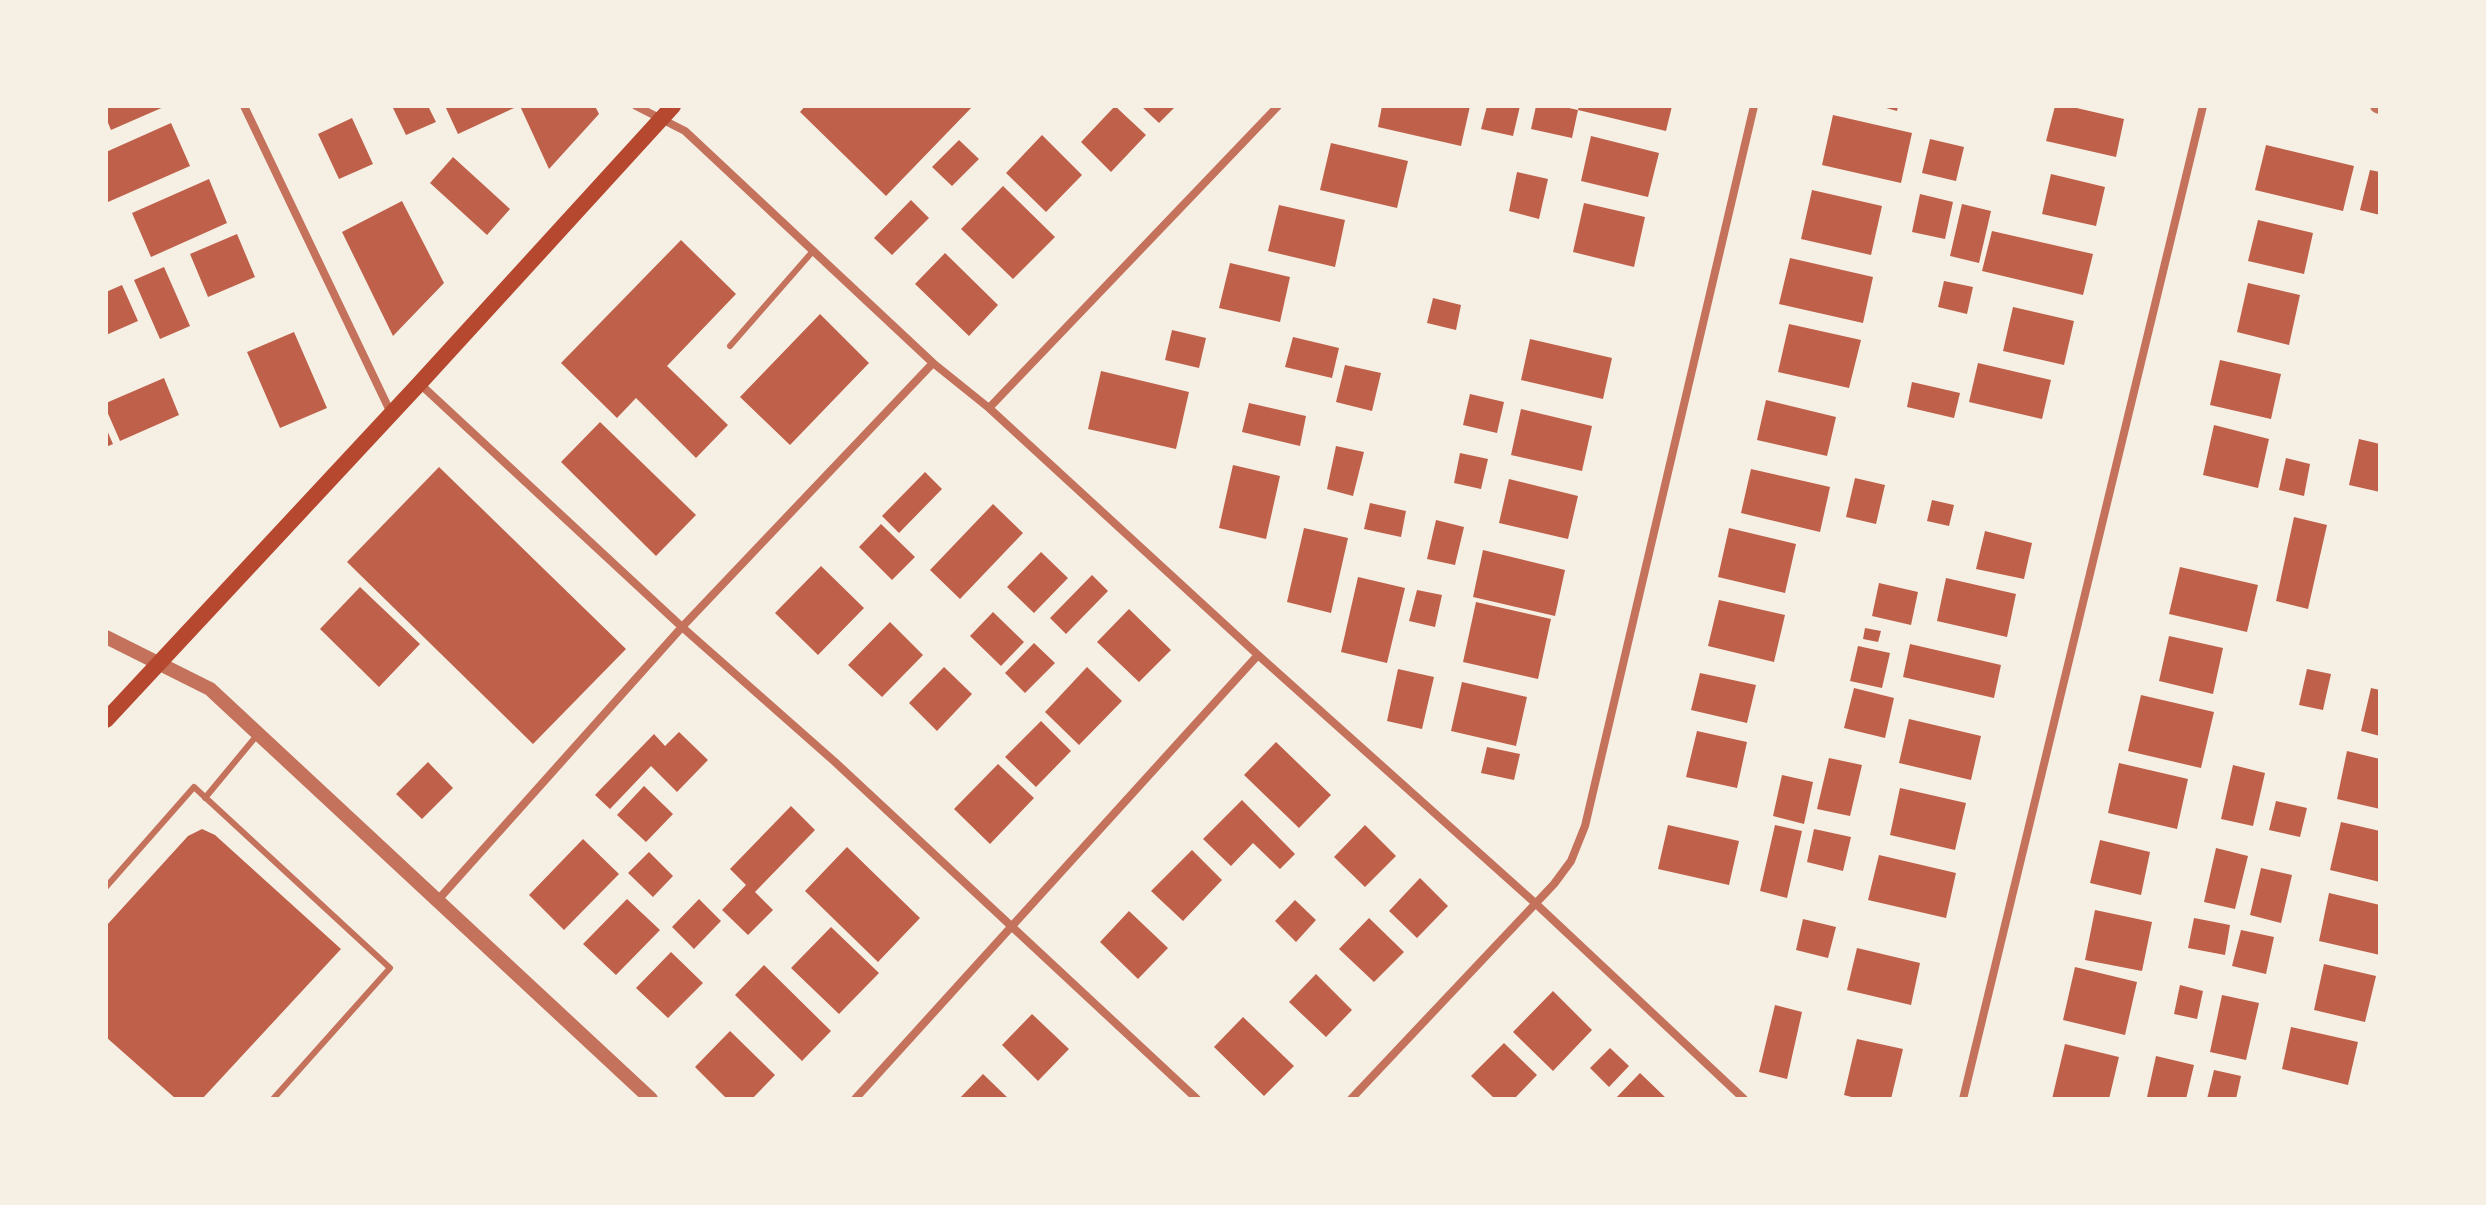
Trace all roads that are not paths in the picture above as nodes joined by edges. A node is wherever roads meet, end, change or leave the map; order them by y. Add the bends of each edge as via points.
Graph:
1 (244, 106) edge
2 (636, 106) edge
3 (1278, 106) edge
4 (1754, 106) edge
5 (2203, 106) edge
6 (667, 112) edge
7 (813, 251) junction
8 (730, 346) dead end
9 (933, 363) junction
10 (419, 384) junction
11 (989, 408) junction
12 (391, 414) junction
13 (682, 627) junction
14 (106, 637) edge
15 (1258, 655) junction
16 (158, 664) junction
17 (106, 720) edge
18 (258, 734) junction
19 (205, 798) junction
20 (106, 887) edge
21 (436, 902) junction
22 (1534, 902) junction
23 (1012, 926) junction
24 (273, 1099) edge
25 (651, 1099) edge
26 (855, 1099) edge
27 (1197, 1099) edge
28 (1351, 1099) edge
29 (1744, 1099) edge
30 (1963, 1099) edge

1 - 12 street
2 - 6 street
3 - 11 street
4 - 22 street via 1585,826 1571,861
5 - 30 street
6 - 7 street
6 - 10 main road
7 - 8 lane
7 - 9 street
9 - 11 street
9 - 13 street
10 - 12 main road
10 - 13 street
11 - 15 street
12 - 16 main road
13 - 21 street
13 - 23 street
14 - 16 street
15 - 22 street
15 - 23 street
16 - 17 main road
16 - 18 street via 210,689
18 - 19 lane
18 - 21 street
19 - 20 lane via 194,787
19 - 24 lane via 390,968
21 - 25 street
22 - 28 street
22 - 29 street
23 - 26 street
23 - 27 street

